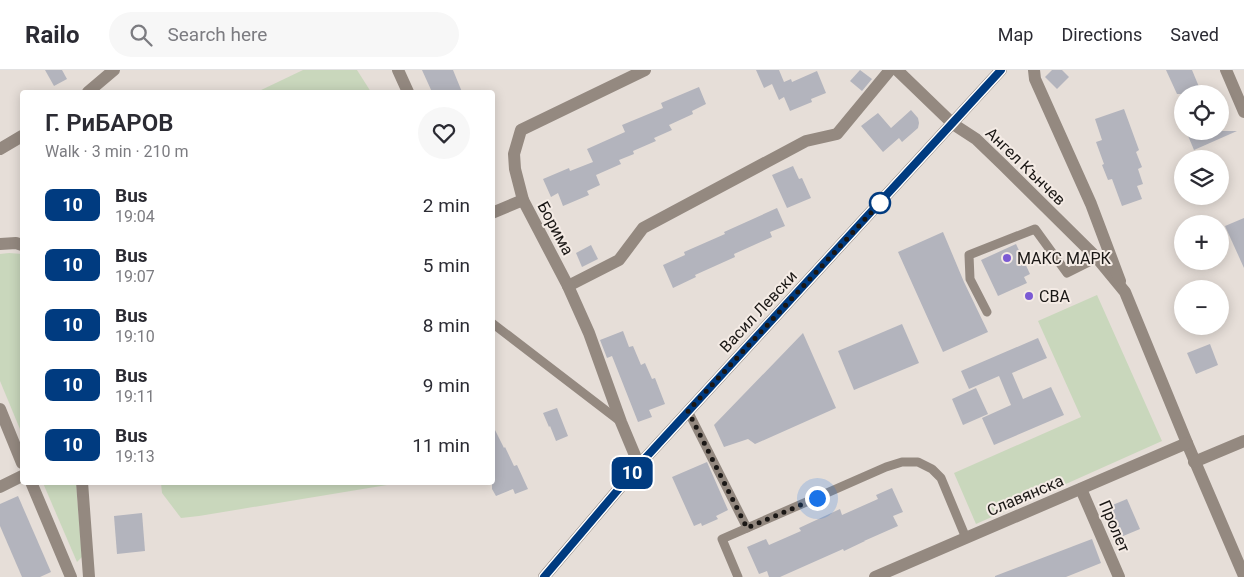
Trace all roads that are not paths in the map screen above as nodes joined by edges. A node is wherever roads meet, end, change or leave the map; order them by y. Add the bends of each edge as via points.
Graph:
1 (114, 70) edge
2 (398, 70) edge
3 (644, 70) edge
4 (890, 70) edge
5 (897, 70) edge
6 (1002, 70) edge
7 (1034, 70) edge
8 (1226, 70) edge
9 (90, 90) edge
10 (407, 90) edge
11 (1244, 112) edge
12 (953, 124) junction
13 (20, 137) edge
14 (0, 149) edge
15 (523, 200) junction
16 (495, 213) edge
17 (0, 244) edge
18 (20, 244) edge
19 (1097, 258) junction
20 (568, 286) junction
21 (1125, 292) junction
22 (987, 312) dead end
23 (495, 325) edge
24 (0, 409) edge
25 (688, 411) junction
26 (621, 422) junction
27 (1244, 441) edge
28 (1187, 443) junction
29 (20, 458) edge
30 (1194, 462) junction
31 (639, 465) junction
32 (20, 477) edge
33 (32, 485) edge
34 (82, 485) edge
35 (0, 487) edge
36 (1081, 489) junction
37 (747, 528) junction
38 (966, 538) junction
39 (1244, 576) edge
40 (71, 577) edge
41 (89, 577) edge
42 (544, 577) edge
43 (738, 577) edge
44 (875, 577) edge
45 (1119, 577) edge

1 - 9 street
2 - 10 street
3 - 15 street, Борима via 521,130 514,154
4 - 20 street via 837,134 806,141 643,228 618,260
5 - 12 street, Ангел Кънчев
6 - 12 street, Васил Левски
7 - 21 street, Ангел Кънчев
8 - 11 street
12 - 19 street, Ангел Кънчев via 976,139
12 - 25 street, Васил Левски
13 - 14 street
15 - 16 street
15 - 20 street, Борима
17 - 18 street
19 - 21 street, Ангел Кънчев
19 - 22 lane via 1067,273 1034,229 969,255 970,279
20 - 26 street, Борима via 589,333
21 - 28 street, Ангел Кънчев
23 - 26 lane
24 - 29 street
25 - 31 street, Васил Левски
25 - 37 lane
26 - 31 street, Борима
27 - 30 street
28 - 30 street, Ангел Кънчев
28 - 36 street, Славянска
30 - 39 street, Ангел Кънчев
31 - 42 street, Васил Левски
32 - 35 street
33 - 40 street
34 - 41 street
36 - 38 street, Славянска
36 - 45 street, Пролет
37 - 38 lane via 886,467 918,462 941,478
37 - 43 lane via 722,539
38 - 44 street, Славянска

